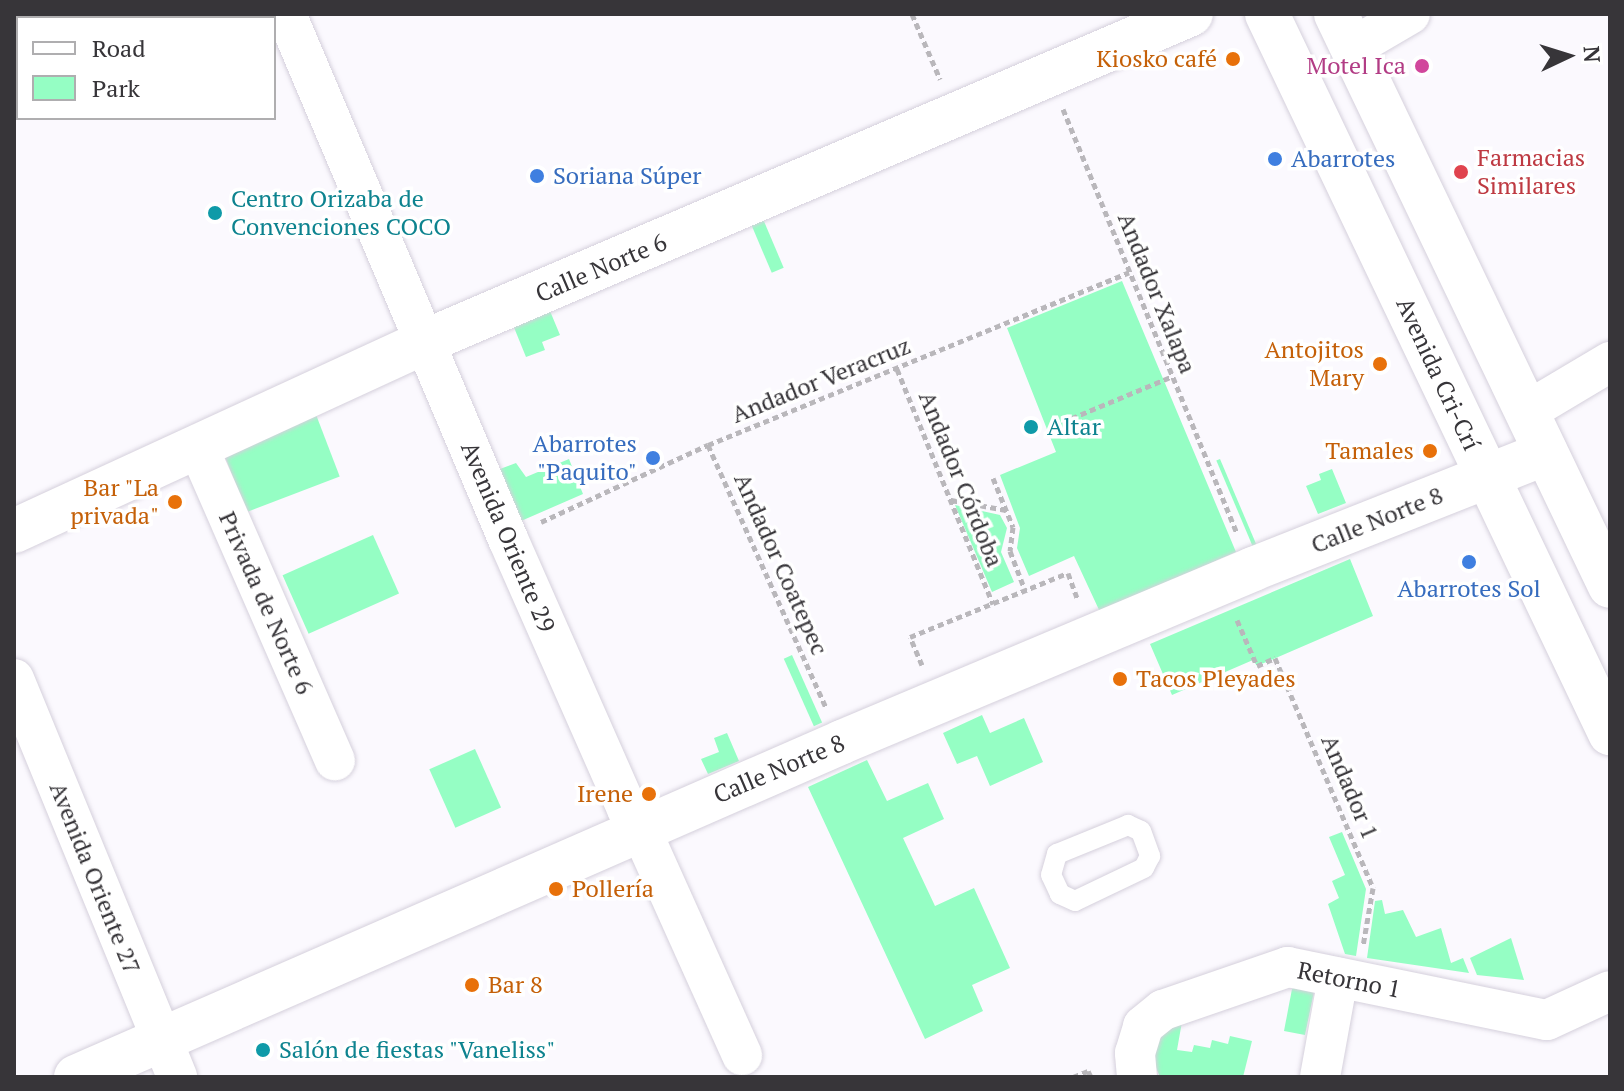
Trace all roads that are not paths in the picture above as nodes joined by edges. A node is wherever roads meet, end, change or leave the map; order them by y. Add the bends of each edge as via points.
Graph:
1 (286, 14) edge
2 (1191, 14) edge
3 (1267, 14) edge
4 (1410, 14) edge
5 (1344, 31) edge
6 (424, 342) junction
7 (1610, 362) edge
8 (1526, 412) junction
9 (198, 447) junction
10 (1546, 453) junction
11 (1488, 478) junction
12 (14, 531) edge
13 (1606, 565) edge
14 (14, 679) edge
15 (1610, 733) edge
16 (335, 760) dead end
17 (1128, 825) joint
18 (640, 828) junction
19 (1338, 978) junction
20 (1610, 991) edge
21 (742, 1055) dead end
22 (169, 1059) edge
23 (76, 1077) edge
24 (1137, 1077) edge
25 (1320, 1077) edge

1 - 6 street, Avenida Oriente 29
2 - 6 street, Calle Norte 6
3 - 11 street, Avenida Cri-Crí
4 - 5 street
5 - 8 street
6 - 9 street, Calle Norte 6
6 - 18 street, Avenida Oriente 29 via 627,809
7 - 8 street
8 - 10 street
9 - 12 street, Calle Norte 6
9 - 16 street, Privada de Norte 6
10 - 11 street, Calle Norte 8
10 - 13 street
11 - 13 street
11 - 15 street, Avenida Cri-Crí
11 - 18 street, Calle Norte 8 via 1242,573
14 - 22 street, Avenida Oriente 27
17 - 17 lane via 1141,831 1150,856 1144,868 1075,901 1060,894 1051,875 1057,854
18 - 21 street, Avenida Oriente 29
18 - 22 street, Calle Norte 8
19 - 20 street, Retorno 1 via 1547,1020
19 - 24 street, Retorno 1 via 1288,967 1163,1010 1143,1026 1135,1053
19 - 25 street
22 - 23 street, Calle Norte 8

